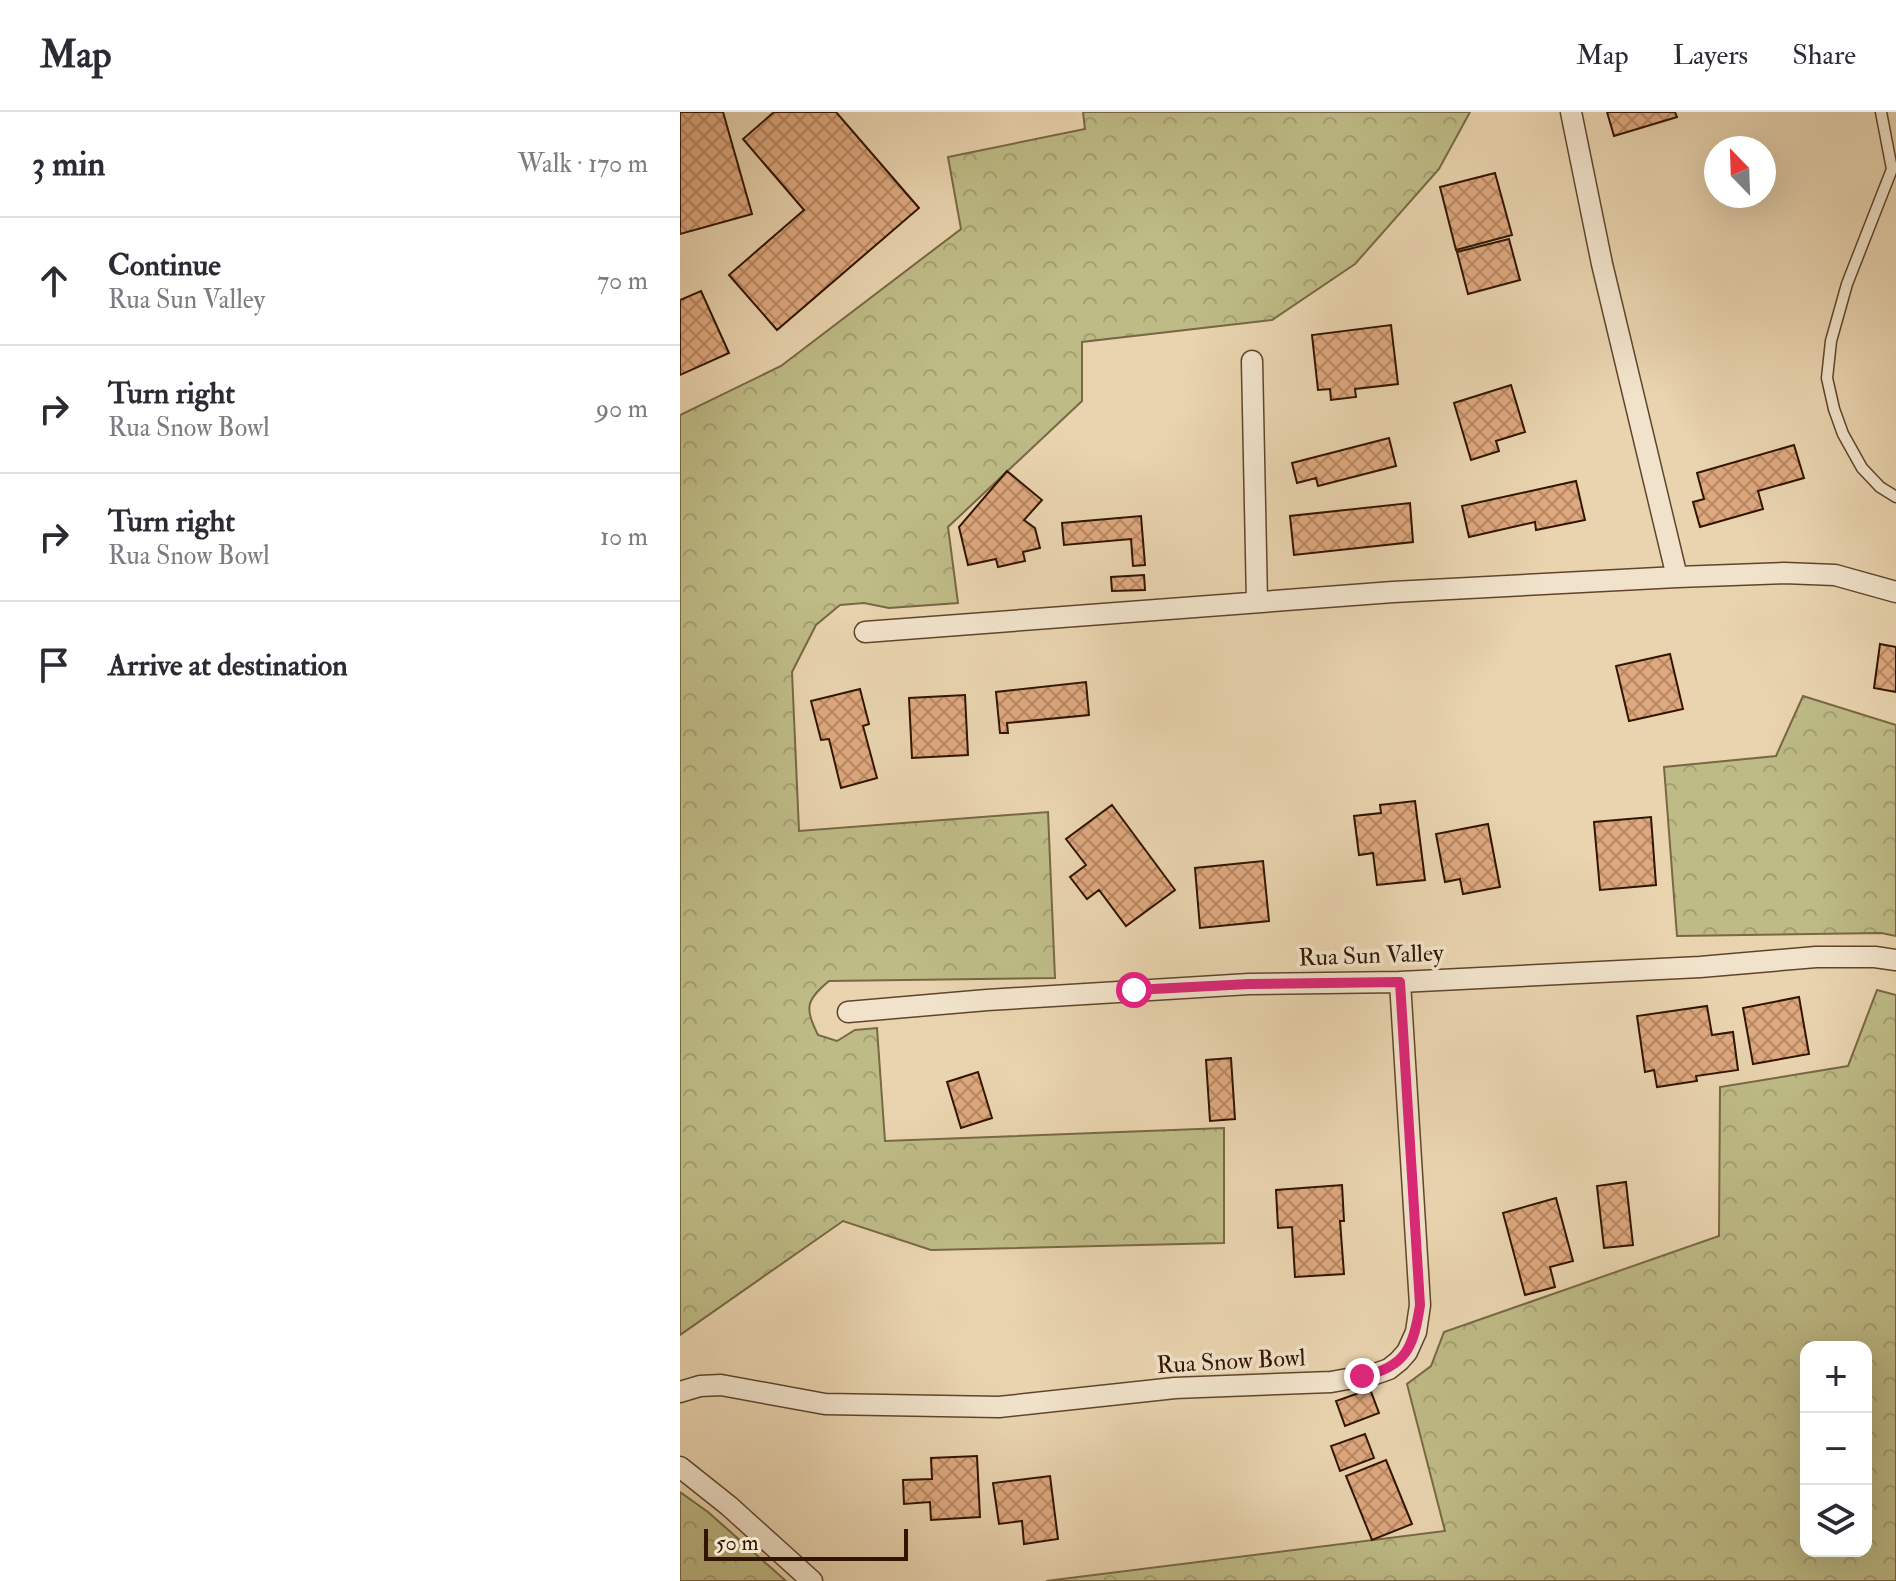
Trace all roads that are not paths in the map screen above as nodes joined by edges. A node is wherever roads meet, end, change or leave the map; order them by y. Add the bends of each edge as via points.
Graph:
1 (1571, 112) edge
2 (1881, 112) edge
3 (1894, 165) edge
4 (1252, 361) dead end
5 (1896, 497) edge
6 (1677, 577) junction
7 (1896, 592) edge
8 (1257, 602) junction
9 (865, 632) dead end
10 (1896, 960) edge
11 (1400, 982) junction
12 (848, 1012) dead end
13 (680, 1392) edge
14 (680, 1467) edge
15 (812, 1581) edge

1 - 6 street
2 - 3 lane
3 - 5 lane via 1843,298 1827,378 1843,434 1862,468
4 - 8 street
6 - 7 street via 1835,575
6 - 8 street
8 - 9 street
10 - 11 street, Rua Sun Valley via 1816,957
11 - 12 street, Rua Sun Valley via 1149,989
11 - 13 street, Rua Snow Bowl via 1420,1305 1407,1352 1389,1369 1331,1382 1175,1388 999,1407 825,1404 721,1385
14 - 15 street

